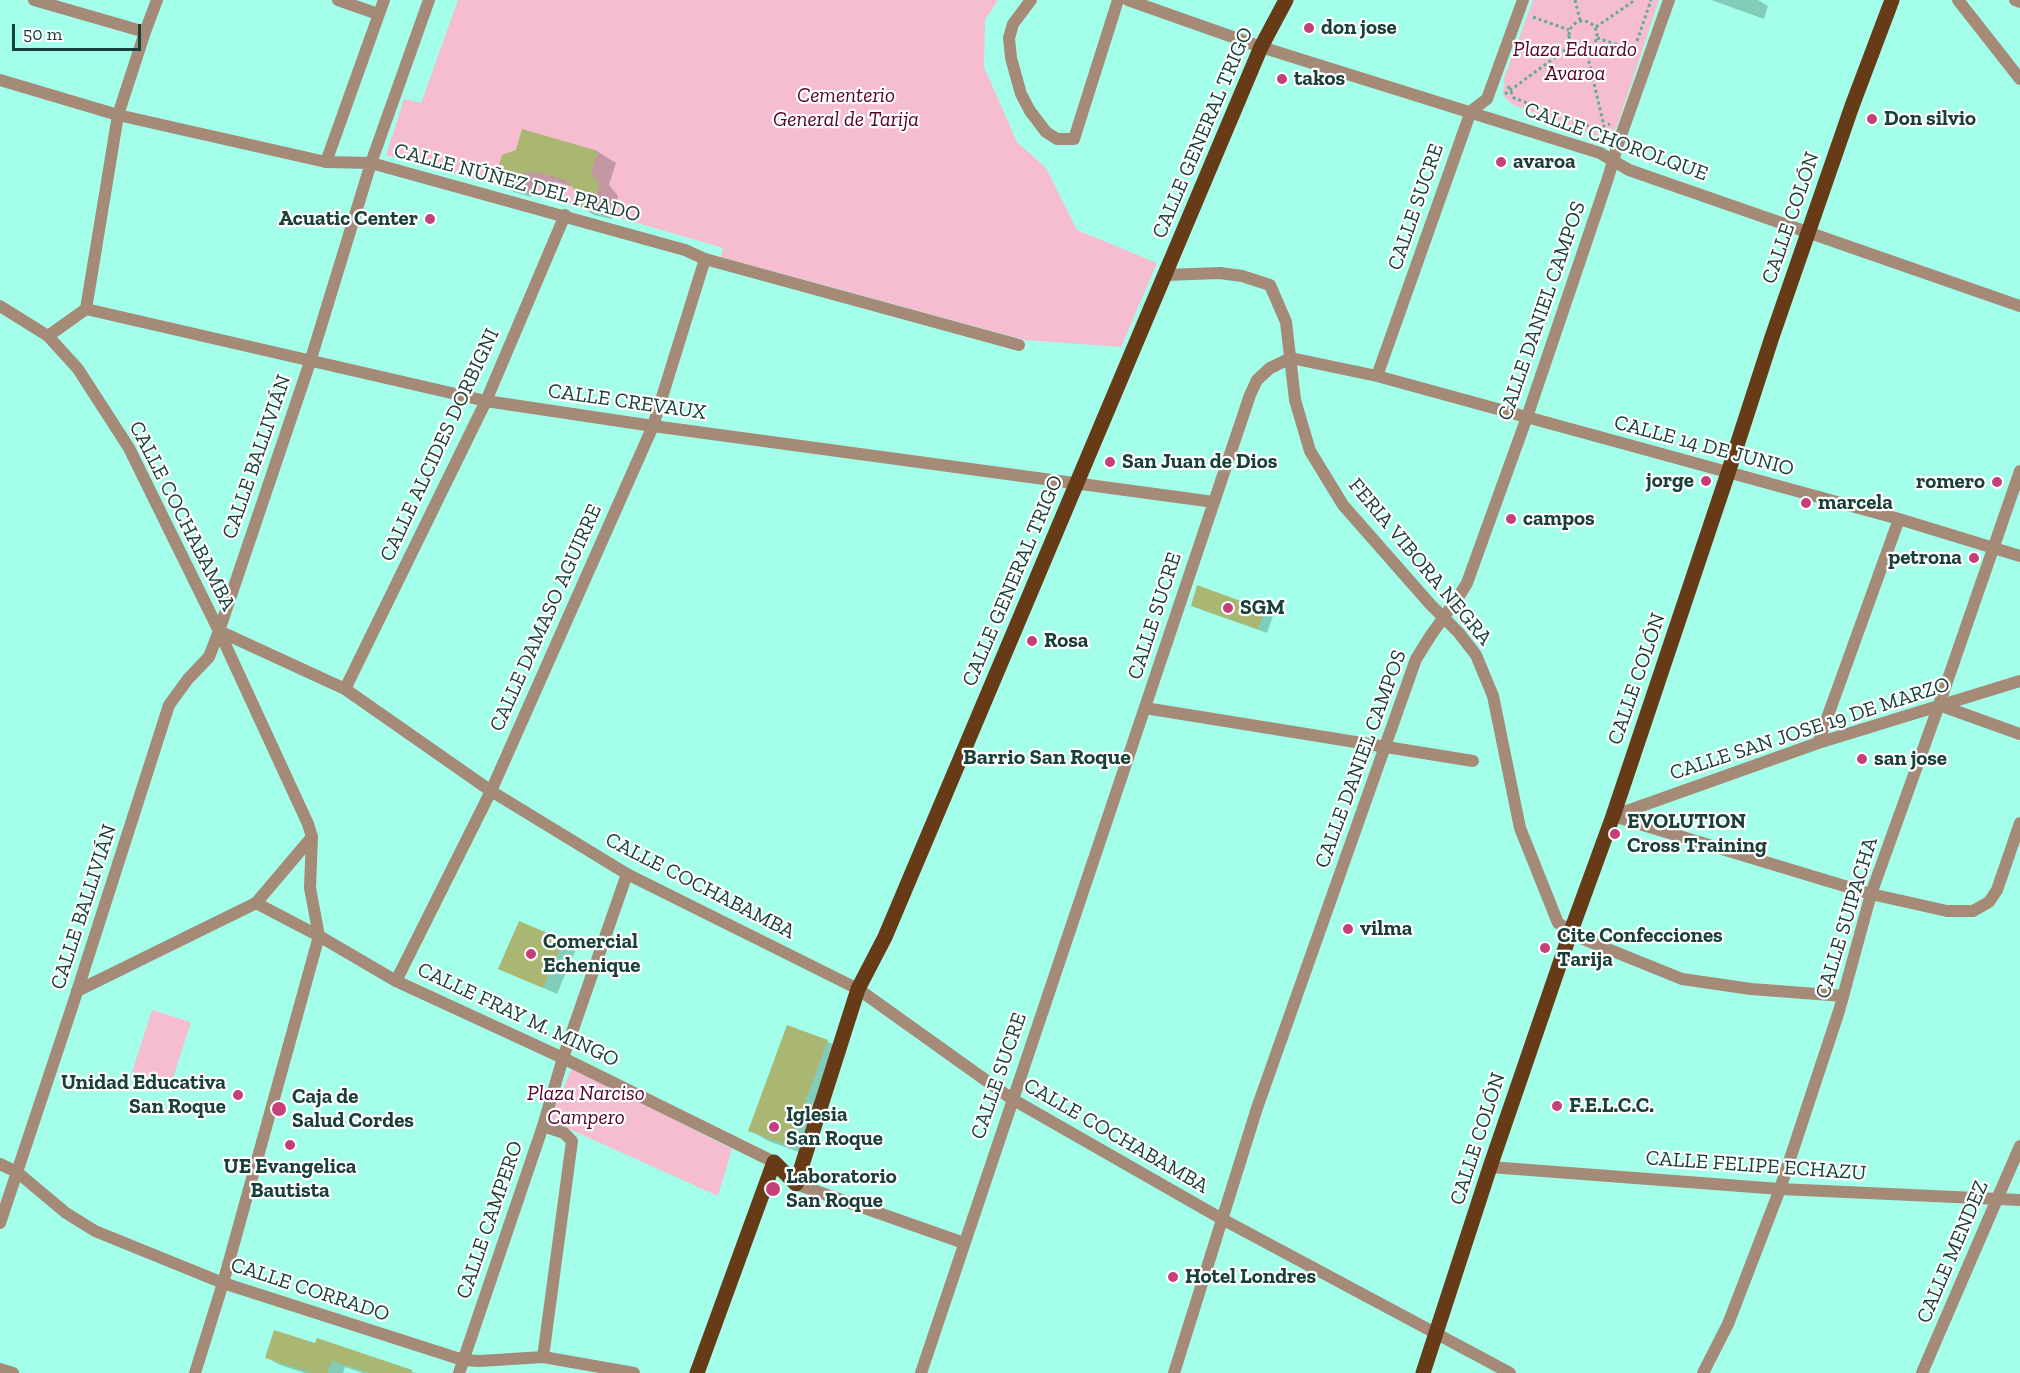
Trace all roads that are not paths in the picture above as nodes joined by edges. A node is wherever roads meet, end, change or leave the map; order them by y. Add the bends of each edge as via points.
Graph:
1 (34, 0) edge
2 (157, 0) edge
3 (338, 0) edge
4 (384, 0) edge
5 (429, 0) edge
6 (1031, 0) edge
7 (1118, 0) edge
8 (1128, 0) edge
9 (1286, 0) edge
10 (1523, 0) edge
11 (1669, 0) edge
12 (1892, 0) edge
13 (1958, 0) edge
14 (2016, 0) edge
15 (2020, 2) edge
16 (378, 15) junction
17 (145, 32) junction
18 (1261, 47) junction
19 (2020, 79) edge
20 (0, 80) edge
21 (1471, 111) junction
22 (118, 115) junction
23 (1613, 161) junction
24 (326, 162) junction
25 (371, 163) junction
26 (565, 215) junction
27 (1810, 232) junction
28 (705, 259) junction
29 (1166, 275) junction
30 (0, 306) edge
31 (2020, 306) edge
32 (86, 309) junction
33 (48, 336) junction
34 (1019, 345) dead end
35 (1292, 358) junction
36 (310, 362) junction
37 (1377, 376) junction
38 (486, 401) junction
39 (1527, 417) junction
40 (653, 426) junction
41 (2020, 471) edge
42 (1728, 473) junction
43 (1078, 483) junction
44 (1214, 502) junction
45 (1899, 519) junction
46 (1993, 547) junction
47 (2020, 556) edge
48 (219, 632) junction
49 (2020, 681) edge
50 (345, 689) junction
51 (1939, 705) junction
52 (1145, 708) junction
53 (2020, 734) edge
54 (1818, 743) junction
55 (1384, 748) junction
56 (1473, 761) dead end
57 (491, 791) junction
58 (1613, 816) junction
59 (2020, 823) edge
60 (312, 837) junction
61 (627, 874) junction
62 (1871, 894) junction
63 (256, 903) junction
64 (1571, 931) junction
65 (319, 936) junction
66 (396, 981) junction
67 (858, 989) junction
68 (78, 992) junction
69 (1843, 996) junction
70 (563, 1058) junction
71 (1012, 1099) junction
72 (543, 1126) junction
73 (2020, 1146) edge
74 (774, 1162) junction
75 (0, 1164) edge
76 (1490, 1167) junction
77 (17, 1172) junction
78 (796, 1184) junction
79 (1780, 1189) junction
80 (1996, 1198) junction
81 (2020, 1200) edge
82 (1222, 1219) junction
83 (0, 1223) edge
84 (964, 1243) junction
85 (223, 1283) junction
86 (1438, 1333) junction
87 (543, 1357) junction
88 (463, 1360) junction
89 (0, 1369) edge
90 (13, 1373) edge
91 (195, 1373) edge
92 (459, 1373) edge
93 (634, 1373) edge
94 (698, 1373) edge
95 (921, 1373) edge
96 (1174, 1373) edge
97 (1423, 1373) edge
98 (1510, 1373) edge
99 (1703, 1373) edge
100 (1922, 1373) edge

1 - 17 street
2 - 17 street
3 - 16 street
4 - 16 street
5 - 25 street, CALLE BALLIVIÁN
6 - 7 street via 1013,24 1009,38 1011,58 1030,111 1046,132 1057,139 1074,139
8 - 18 street, CALLE CHOROLQUE
9 - 18 main road, CALLE GENERAL TRIGO
10 - 21 street, CALLE SUCRE via 1487,99
11 - 23 street, CALLE DANIEL CAMPOS
12 - 27 main road, CALLE COLÓN
13 - 19 street
14 - 15 street
16 - 24 street
17 - 22 street
18 - 21 street, CALLE CHOROLQUE
18 - 29 main road, CALLE GENERAL TRIGO
20 - 22 street, CALLE NÚÑEZ DEL PRADO
21 - 23 street, CALLE CHOROLQUE via 1600,153
21 - 37 street, CALLE SUCRE
22 - 24 street, CALLE NÚÑEZ DEL PRADO
22 - 32 street
23 - 27 street, CALLE CHOROLQUE via 1629,170
23 - 39 street, CALLE DANIEL CAMPOS
24 - 25 street, CALLE NÚÑEZ DEL PRADO
25 - 26 street, CALLE NÚÑEZ DEL PRADO
25 - 36 street, CALLE BALLIVIÁN
26 - 28 street, CALLE NÚÑEZ DEL PRADO
26 - 38 street, CALLE ALCIDES DORBIGNI
27 - 31 street, CALLE CHOROLQUE
27 - 42 main road, CALLE COLÓN
28 - 34 street, CALLE NÚÑEZ DEL PRADO
28 - 40 street, CALLE DAMASO AGUIRRE
29 - 35 street, FERIA VIBORA NEGRA via 1220,273 1270,285 1286,322
29 - 43 main road, CALLE GENERAL TRIGO
30 - 33 street, CALLE COCHABAMBA
32 - 33 street
32 - 36 street, CALLE CREVAUX
33 - 48 street, CALLE COCHABAMBA via 78,369 129,448
35 - 37 street
35 - 44 street, CALLE SUCRE via 1270,368 1257,380
35 - 64 street, FERIA VIBORA NEGRA via 1295,400 1310,451 1343,505 1476,655 1493,696 1520,828 1553,913 1558,923
36 - 38 street, CALLE CREVAUX
36 - 48 street, CALLE BALLIVIÁN
37 - 39 street, CALLE 14 DE JUNIO
38 - 40 street, CALLE CREVAUX
38 - 50 street, CALLE ALCIDES DORBIGNI
39 - 42 street, CALLE 14 DE JUNIO
39 - 55 street, CALLE DANIEL CAMPOS, bridge via 1467,583 1416,659
40 - 43 street, CALLE CREVAUX
40 - 57 street, CALLE DAMASO AGUIRRE
41 - 46 street, CALLE SUIPACHA
42 - 45 street, CALLE 14 DE JUNIO
42 - 58 main road, CALLE COLÓN
43 - 44 street, CALLE CREVAUX
43 - 67 main road, CALLE GENERAL TRIGO via 885,937
44 - 52 street, CALLE SUCRE
45 - 46 street, CALLE 14 DE JUNIO
45 - 54 street
46 - 47 street, CALLE 14 DE JUNIO
46 - 51 street, CALLE SUIPACHA
48 - 50 street, CALLE COCHABAMBA
48 - 60 street
48 - 68 street, CALLE BALLIVIÁN via 209,657 169,705
49 - 51 street, CALLE SAN JOSE 19 DE MARZO
50 - 57 street, CALLE COCHABAMBA
51 - 53 street
51 - 54 street, CALLE SAN JOSE 19 DE MARZO
51 - 62 street, CALLE SUIPACHA
52 - 55 street
52 - 71 street, CALLE SUCRE
54 - 58 street, CALLE SAN JOSE 19 DE MARZO
55 - 56 street
55 - 82 street, CALLE DANIEL CAMPOS via 1257,1108
57 - 61 street, CALLE COCHABAMBA
57 - 66 street, CALLE DAMASO AGUIRRE
58 - 62 street
58 - 64 main road, CALLE COLÓN
59 - 62 street via 1997,890 1989,902 1973,911 1947,911
60 - 63 street
60 - 65 street via 310,888
61 - 67 street, CALLE COCHABAMBA
61 - 70 street, CALLE CAMPERO
62 - 69 street, CALLE SUIPACHA
63 - 65 street, CALLE FRAY M. MINGO
63 - 68 street
64 - 69 street, FERIA VIBORA NEGRA via 1682,980
64 - 76 main road, CALLE COLÓN
65 - 66 street, CALLE FRAY M. MINGO
65 - 85 street
66 - 70 street, CALLE FRAY M. MINGO
67 - 71 street, CALLE COCHABAMBA
67 - 78 main road, CALLE GENERAL TRIGO
68 - 77 street, CALLE BALLIVIÁN
69 - 79 street, CALLE SUIPACHA
70 - 72 street, CALLE CAMPERO
70 - 74 street, CALLE FRAY M. MINGO
71 - 82 street, CALLE COCHABAMBA
71 - 84 street, CALLE SUCRE
72 - 87 street via 564,1133 572,1141
72 - 88 street, CALLE CAMPERO
73 - 80 street, CALLE MENDEZ
74 - 78 main road, CALLE FRAY M. MINGO
74 - 94 main road
75 - 77 street, CALLE CORRADO
76 - 79 street, CALLE FELIPE ECHAZU
76 - 86 main road, CALLE COLÓN
77 - 83 street, CALLE BALLIVIÁN
77 - 85 street, CALLE CORRADO via 66,1213 95,1231
78 - 84 street, CALLE FRAY M. MINGO
79 - 80 street, CALLE FELIPE ECHAZU
79 - 99 street, CALLE SUIPACHA via 1728,1324
80 - 81 street, CALLE FELIPE ECHAZU
80 - 100 street, CALLE MENDEZ
82 - 86 street, CALLE COCHABAMBA
82 - 96 street, CALLE DANIEL CAMPOS
84 - 95 street, CALLE SUCRE
85 - 88 street, CALLE CORRADO
85 - 91 street
86 - 97 main road, CALLE COLÓN
86 - 98 street, CALLE COCHABAMBA
87 - 88 street, CALLE CORRADO
87 - 93 street, CALLE CORRADO
88 - 92 street, CALLE CAMPERO
89 - 90 street

